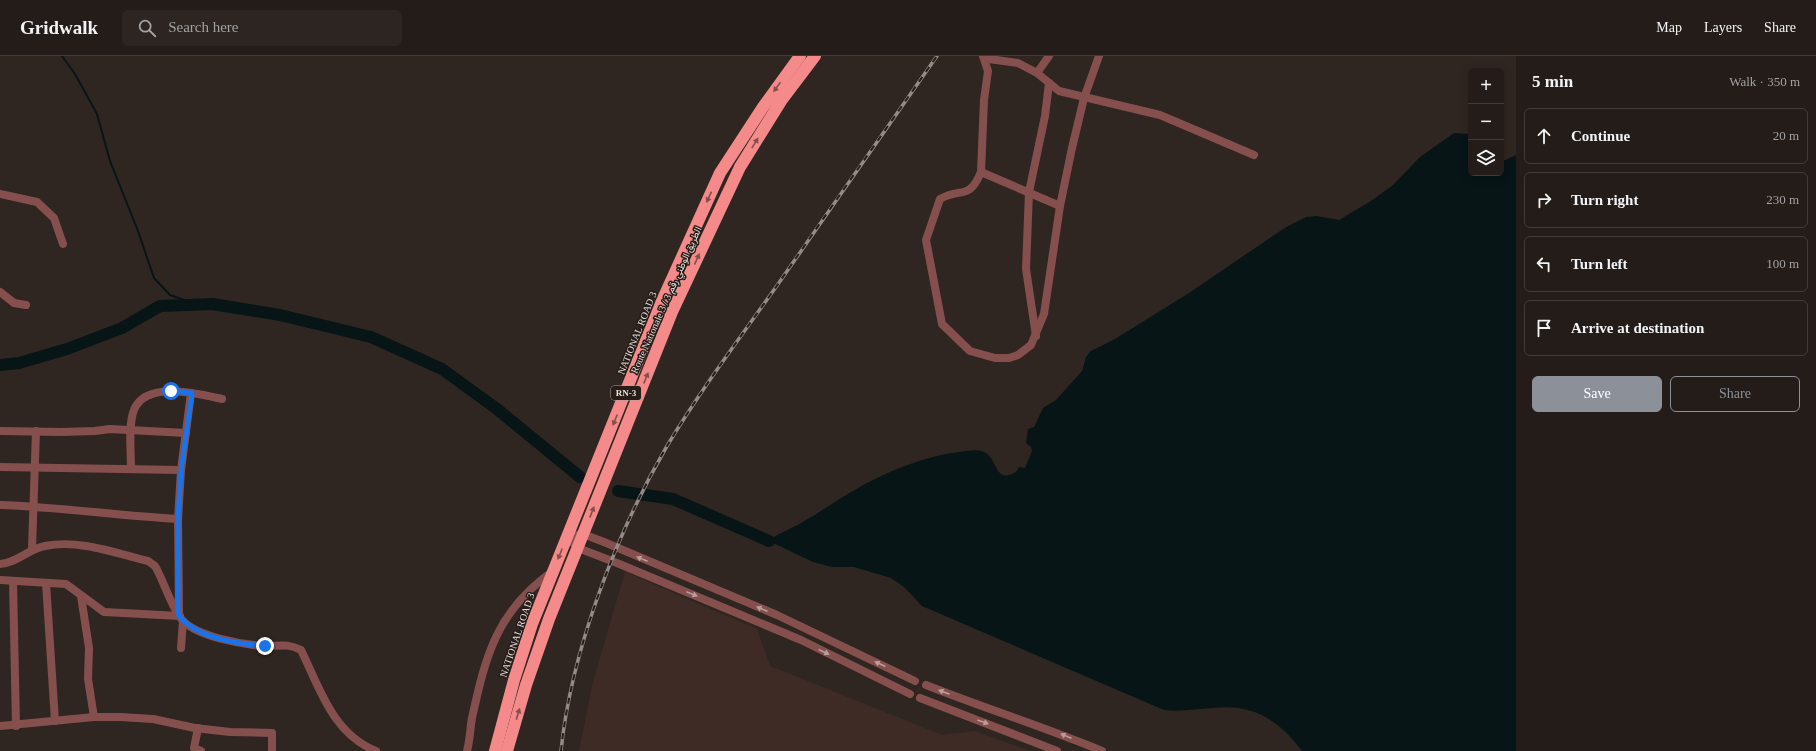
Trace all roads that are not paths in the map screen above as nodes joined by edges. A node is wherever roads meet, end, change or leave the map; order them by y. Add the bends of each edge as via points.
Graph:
1 (800, 56) edge
2 (815, 56) edge
3 (983, 56) edge
4 (1013, 56) edge
5 (1050, 56) edge
6 (1099, 56) edge
7 (1018, 63) junction
8 (1037, 73) junction
9 (1049, 83) junction
10 (1084, 98) junction
11 (1254, 155) dead end
12 (981, 172) junction
13 (1030, 192) junction
14 (0, 194) edge
15 (1060, 206) junction
16 (63, 244) dead end
17 (0, 292) edge
18 (26, 305) dead end
19 (1036, 337) junction
20 (192, 393) junction
21 (222, 399) dead end
22 (36, 430) junction
23 (132, 430) junction
24 (0, 431) edge
25 (186, 433) junction
26 (0, 467) edge
27 (34, 467) junction
28 (131, 468) junction
29 (181, 470) junction
30 (0, 505) edge
31 (33, 506) junction
32 (178, 518) junction
33 (583, 534) junction
34 (567, 537) junction
35 (578, 548) junction
36 (32, 549) junction
37 (0, 564) edge
38 (553, 571) junction
39 (673, 571) junction
40 (0, 580) edge
41 (13, 581) junction
42 (46, 583) junction
43 (668, 584) junction
44 (81, 596) junction
45 (732, 596) junction
46 (726, 608) junction
47 (181, 617) junction
48 (806, 629) junction
49 (801, 640) junction
50 (181, 648) dead end
51 (915, 681) dead end
52 (926, 685) dead end
53 (910, 694) dead end
54 (920, 698) dead end
55 (94, 717) junction
56 (55, 721) junction
57 (0, 726) edge
58 (16, 726) junction
59 (198, 728) junction
60 (202, 751) edge
61 (272, 751) edge
62 (376, 751) edge
63 (467, 751) edge
64 (495, 751) edge
65 (506, 751) edge
66 (1058, 751) edge
67 (1102, 751) edge

1 -> 34 highway, NATIONAL ROAD 3 / RN-3 via 734,150 709,196 662,301
33 -> 2 highway, Route Nationale 3 / الطريق الوطني رقم 3 / RN-3 via 672,312 727,193 781,100
3 - 7 street
3 - 12 street via 988,71
4 - 7 street
5 - 8 street
6 - 10 street
7 - 8 street
8 - 9 street
9 - 10 street via 1059,90
9 - 13 street
10 - 11 street via 1160,115
10 - 15 street
12 - 13 street
12 - 19 street via 970,190 940,199 926,240 942,324 970,351 995,358 1018,355 1031,345
13 - 15 street
13 - 19 street via 1026,269
14 - 16 street via 37,202 54,218
15 - 19 street via 1044,314
17 - 18 street via 14,303
20 - 21 street
20 - 23 street via 171,391 144,397 134,411
20 - 25 street
22 - 23 street
22 - 24 street
22 - 27 street
23 - 25 street
23 - 28 street
25 - 29 street
26 - 27 street
27 - 28 street
27 - 31 street
28 - 29 street
29 - 32 street
30 - 31 street
31 - 32 street
31 - 36 street
32 - 47 street
33 - 34 street
33 - 35 highway, Route Nationale 3 / الطريق الوطني رقم 3 / RN-3
39 -> 33 street
34 - 35 street
34 -> 38 highway, NATIONAL ROAD 3 / RN-3
35 - 43 street
65 -> 35 highway, Route Nationale 3 / الطريق الوطني رقم 3 / RN-3 via 549,619
36 - 37 street via 8,564
36 - 47 street via 65,544 86,546 148,561 155,566
38 - 63 street via 522,596 492,644 476,701
38 - 64 highway, NATIONAL ROAD 3 / RN-3 via 532,624
39 - 43 street
39 - 45 street
40 - 41 street
41 - 42 street
41 - 58 street
42 - 44 street via 66,584
42 - 56 street
43 -> 46 street
44 - 47 street via 104,612
44 - 55 street
45 - 46 street
48 -> 45 street
46 - 49 street
47 - 50 street
47 - 62 street via 210,636 241,644 292,645 301,650 328,706 342,728 356,741
48 - 49 street
51 -> 48 street
49 -> 53 street
67 -> 52 street
54 -> 66 street
55 - 56 street
55 - 59 street via 153,719
56 - 58 street
57 - 58 street
59 - 60 street via 194,748
59 - 61 street via 272,733

